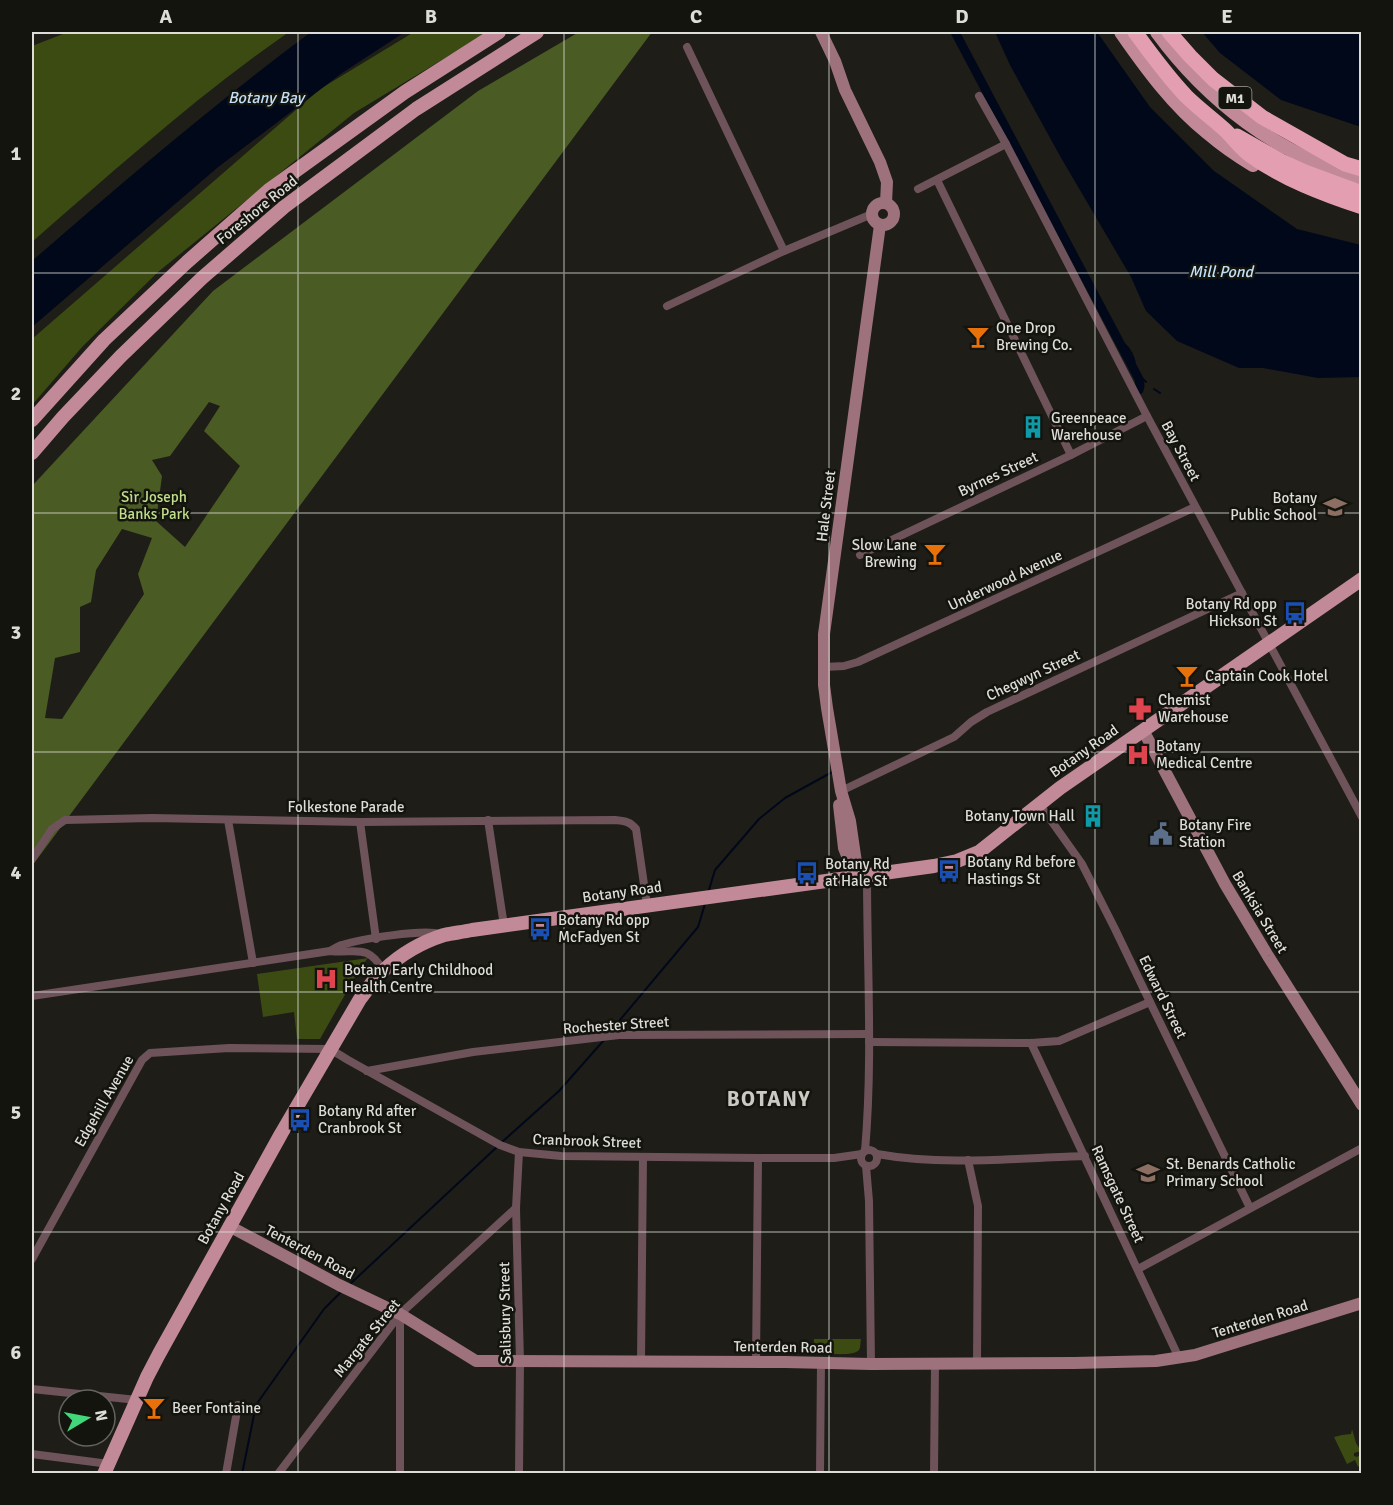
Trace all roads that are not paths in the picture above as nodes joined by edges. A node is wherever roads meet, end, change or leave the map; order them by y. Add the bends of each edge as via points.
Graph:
1 (499, 32) edge
2 (537, 32) edge
3 (821, 32) edge
4 (1121, 32) edge
5 (1135, 32) edge
6 (1157, 32) edge
7 (1169, 32) edge
8 (687, 47) dead end
9 (979, 96) dead end
10 (1224, 129) junction
11 (1006, 144) junction
12 (1315, 146) junction
13 (1362, 158) edge
14 (1362, 169) edge
15 (1362, 178) edge
16 (937, 180) junction
17 (918, 189) dead end
18 (1362, 193) edge
19 (886, 203) junction
20 (1362, 207) edge
21 (872, 214) junction
22 (1362, 214) edge
23 (880, 225) junction
24 (784, 251) junction
25 (668, 306) dead end
26 (1146, 416) junction
27 (32, 420) edge
28 (32, 453) edge
29 (1071, 454) junction
30 (1195, 507) junction
31 (860, 555) dead end
32 (1362, 579) edge
33 (1242, 593) junction
34 (1269, 643) junction
35 (829, 667) junction
36 (1143, 730) junction
37 (841, 791) junction
38 (1040, 805) junction
39 (1362, 817) edge
40 (228, 820) junction
41 (488, 820) junction
42 (360, 822) junction
43 (32, 859) edge
44 (859, 876) junction
45 (647, 905) junction
46 (504, 926) junction
47 (443, 936) junction
48 (375, 939) junction
49 (330, 951) junction
50 (253, 963) junction
51 (383, 970) junction
52 (32, 996) edge
53 (1150, 1002) junction
54 (869, 1038) junction
55 (1031, 1042) junction
56 (330, 1049) junction
57 (367, 1071) junction
58 (1362, 1105) edge
59 (1362, 1148) edge
60 (519, 1152) junction
61 (1085, 1156) junction
62 (643, 1157) junction
63 (758, 1158) junction
64 (869, 1158) junction
65 (968, 1160) junction
66 (1251, 1208) junction
67 (516, 1209) junction
68 (229, 1226) junction
69 (32, 1237) edge
70 (42, 1239) junction
71 (32, 1259) edge
72 (1138, 1269) junction
73 (1362, 1303) edge
74 (400, 1314) junction
75 (1179, 1358) junction
76 (520, 1361) junction
77 (641, 1361) junction
78 (756, 1362) junction
79 (821, 1363) junction
80 (871, 1364) junction
81 (935, 1364) junction
82 (977, 1364) junction
83 (32, 1389) edge
84 (137, 1400) junction
85 (238, 1405) dead end
86 (32, 1454) edge
87 (106, 1469) edge
88 (226, 1473) edge
89 (278, 1473) edge
90 (400, 1473) edge
91 (519, 1473) edge
92 (820, 1473) edge
93 (934, 1473) edge

1 - 27 main road, Foreshore Road via 405,92 269,190 104,340
2 - 28 main road, Foreshore Road via 416,109 284,207 121,356
3 - 19 street via 887,182
4 - 22 main road via 1150,72 1208,133 1261,171
5 - 10 highway, M1 via 1167,75
6 - 15 main road via 1198,81 1248,124 1321,165
7 - 12 highway, M1 via 1237,99
8 - 24 street
9 - 11 street, Bay Street
10 - 18 highway, M1 via 1305,172
10 - 20 highway, M1 via 1248,154 1272,169
11 - 16 street
11 - 26 street, Bay Street
12 - 13 highway, M1
12 - 14 highway
16 - 17 street
16 - 29 street
19 - 21 street via 876,205
19 - 23 street via 894,210 894,217
21 - 23 street
21 - 24 street
23 - 35 street, Hale Street via 824,634
24 - 25 street
26 - 29 street, Byrnes Street
26 - 30 street, Bay Street
29 - 31 street, Byrnes Street
30 - 33 street, Bay Street
30 - 35 street, Underwood Avenue via 913,637 848,665
32 - 34 main road, Botany Road
33 - 34 street, Bay Street
33 - 37 street, Chegwyn Street via 987,711 954,737
34 - 36 main road, Botany Road
34 - 39 street, Bay Street
35 - 37 street, Hale Street via 824,685
36 - 38 main road, Botany Road
36 - 58 street, Banksia Street via 1225,884
37 - 44 street, Hale Street
38 - 44 main road, Botany Road via 968,857 946,864
38 - 53 street, Edward Street via 1082,864
40 - 42 street, Folkestone Parade
40 - 43 street, Folkestone Parade via 65,820 52,829
40 - 50 street
41 - 42 street, Folkestone Parade
41 - 45 street, Folkestone Parade via 627,821 636,829
41 - 46 street
42 - 48 street
44 - 45 main road, Botany Road
44 - 54 street
45 - 46 main road, Botany Road
46 - 47 main road, Botany Road
47 - 48 street via 430,932
47 - 51 main road, Botany Road via 414,948
48 - 49 street via 344,944
49 - 50 street
49 - 51 street via 367,952
50 - 52 street
51 - 56 main road, Botany Road
53 - 55 street, Rochester Street via 1059,1041
53 - 66 street, Edward Street
54 - 55 street, Rochester Street
54 - 57 street, Rochester Street via 620,1035 473,1052
54 - 64 street
55 - 61 street, Ramsgate Street
56 - 57 street, Cranbrook Street
56 - 68 main road, Botany Road
56 - 70 street, Edgehill Avenue via 229,1048 150,1053 142,1060
57 - 60 street, Cranbrook Street
59 - 66 street
60 - 62 street, Cranbrook Street
60 - 67 street, Salisbury Street
61 - 65 street, Cranbrook Street
61 - 72 street, Ramsgate Street
62 - 63 street, Cranbrook Street
62 - 77 street
63 - 64 street, Cranbrook Street
63 - 78 street
64 - 65 street, Cranbrook Street
64 - 80 street
65 - 82 street via 978,1206
66 - 72 street
67 - 74 street, Margate Street
67 - 76 street, Salisbury Street
68 - 74 street, Tenterden Road
68 - 84 main road, Botany Road
69 - 70 street
70 - 71 street, Edgehill Avenue
72 - 75 street, Ramsgate Street
73 - 75 street, Tenterden Road
74 - 76 street, Tenterden Road via 476,1361
74 - 89 street, Margate Street
74 - 90 street
75 - 82 street, Tenterden Road
76 - 77 street, Tenterden Road
76 - 91 street, Salisbury Street
77 - 78 street, Tenterden Road
78 - 79 street, Tenterden Road
79 - 80 street, Tenterden Road
79 - 92 street
80 - 81 street, Tenterden Road
81 - 82 street, Tenterden Road
81 - 93 street
83 - 84 street
84 - 87 main road, Botany Road
85 - 88 street
86 - 87 street

